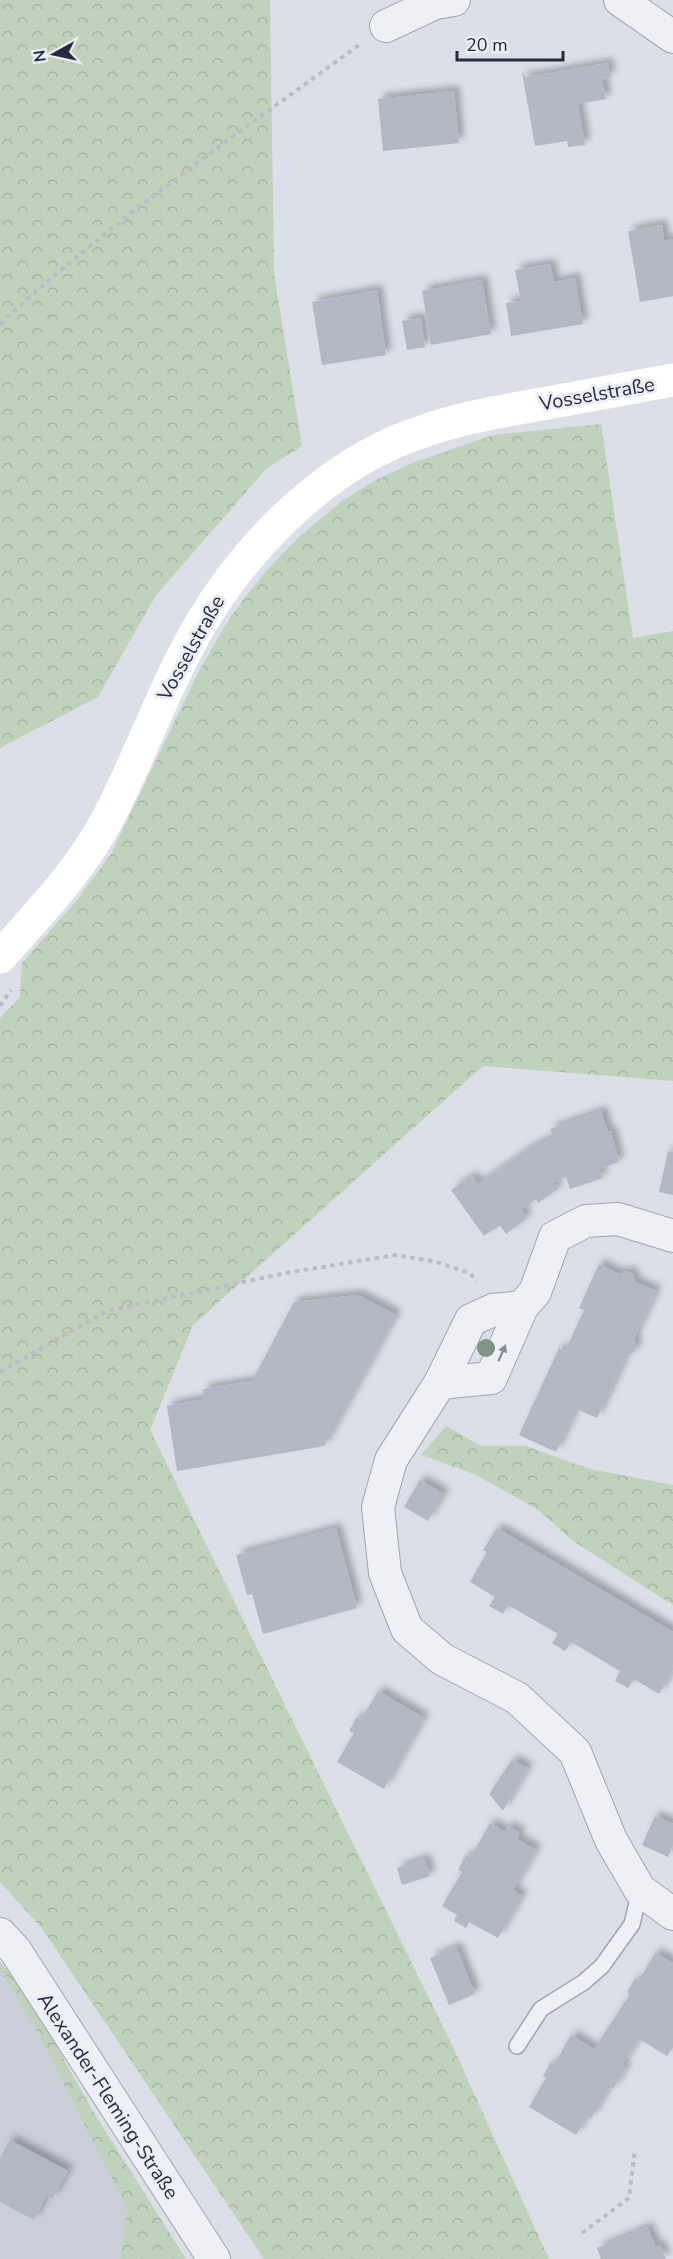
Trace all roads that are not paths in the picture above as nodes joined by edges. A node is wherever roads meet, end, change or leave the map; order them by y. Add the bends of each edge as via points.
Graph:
1 (454, 0) edge
2 (620, 0) edge
3 (386, 26) road end
4 (673, 37) edge
5 (673, 380) edge
6 (0, 957) edge
7 (673, 1236) edge
8 (507, 1309) junction
9 (440, 1383) junction
10 (640, 1890) junction
11 (673, 1914) edge
12 (0, 1934) edge
13 (516, 2046) dead end
14 (214, 2259) edge

1 - 3 street via 435,3
2 - 4 street
5 - 6 street, Vosselstraße via 452,420 393,443 339,474 286,516 238,569 200,624 107,820 62,888
7 - 8 street via 618,1219 586,1221 555,1237 535,1292
8 - 9 street via 471,1320
9 -> 8 street via 491,1378
9 - 10 street via 391,1460 378,1507 385,1573 407,1629 442,1659 517,1698 575,1752 611,1840
10 - 11 street
10 - 13 lane via 632,1924 602,1966 541,2009
12 - 14 street, Alexander-Fleming-Straße via 15,1950

